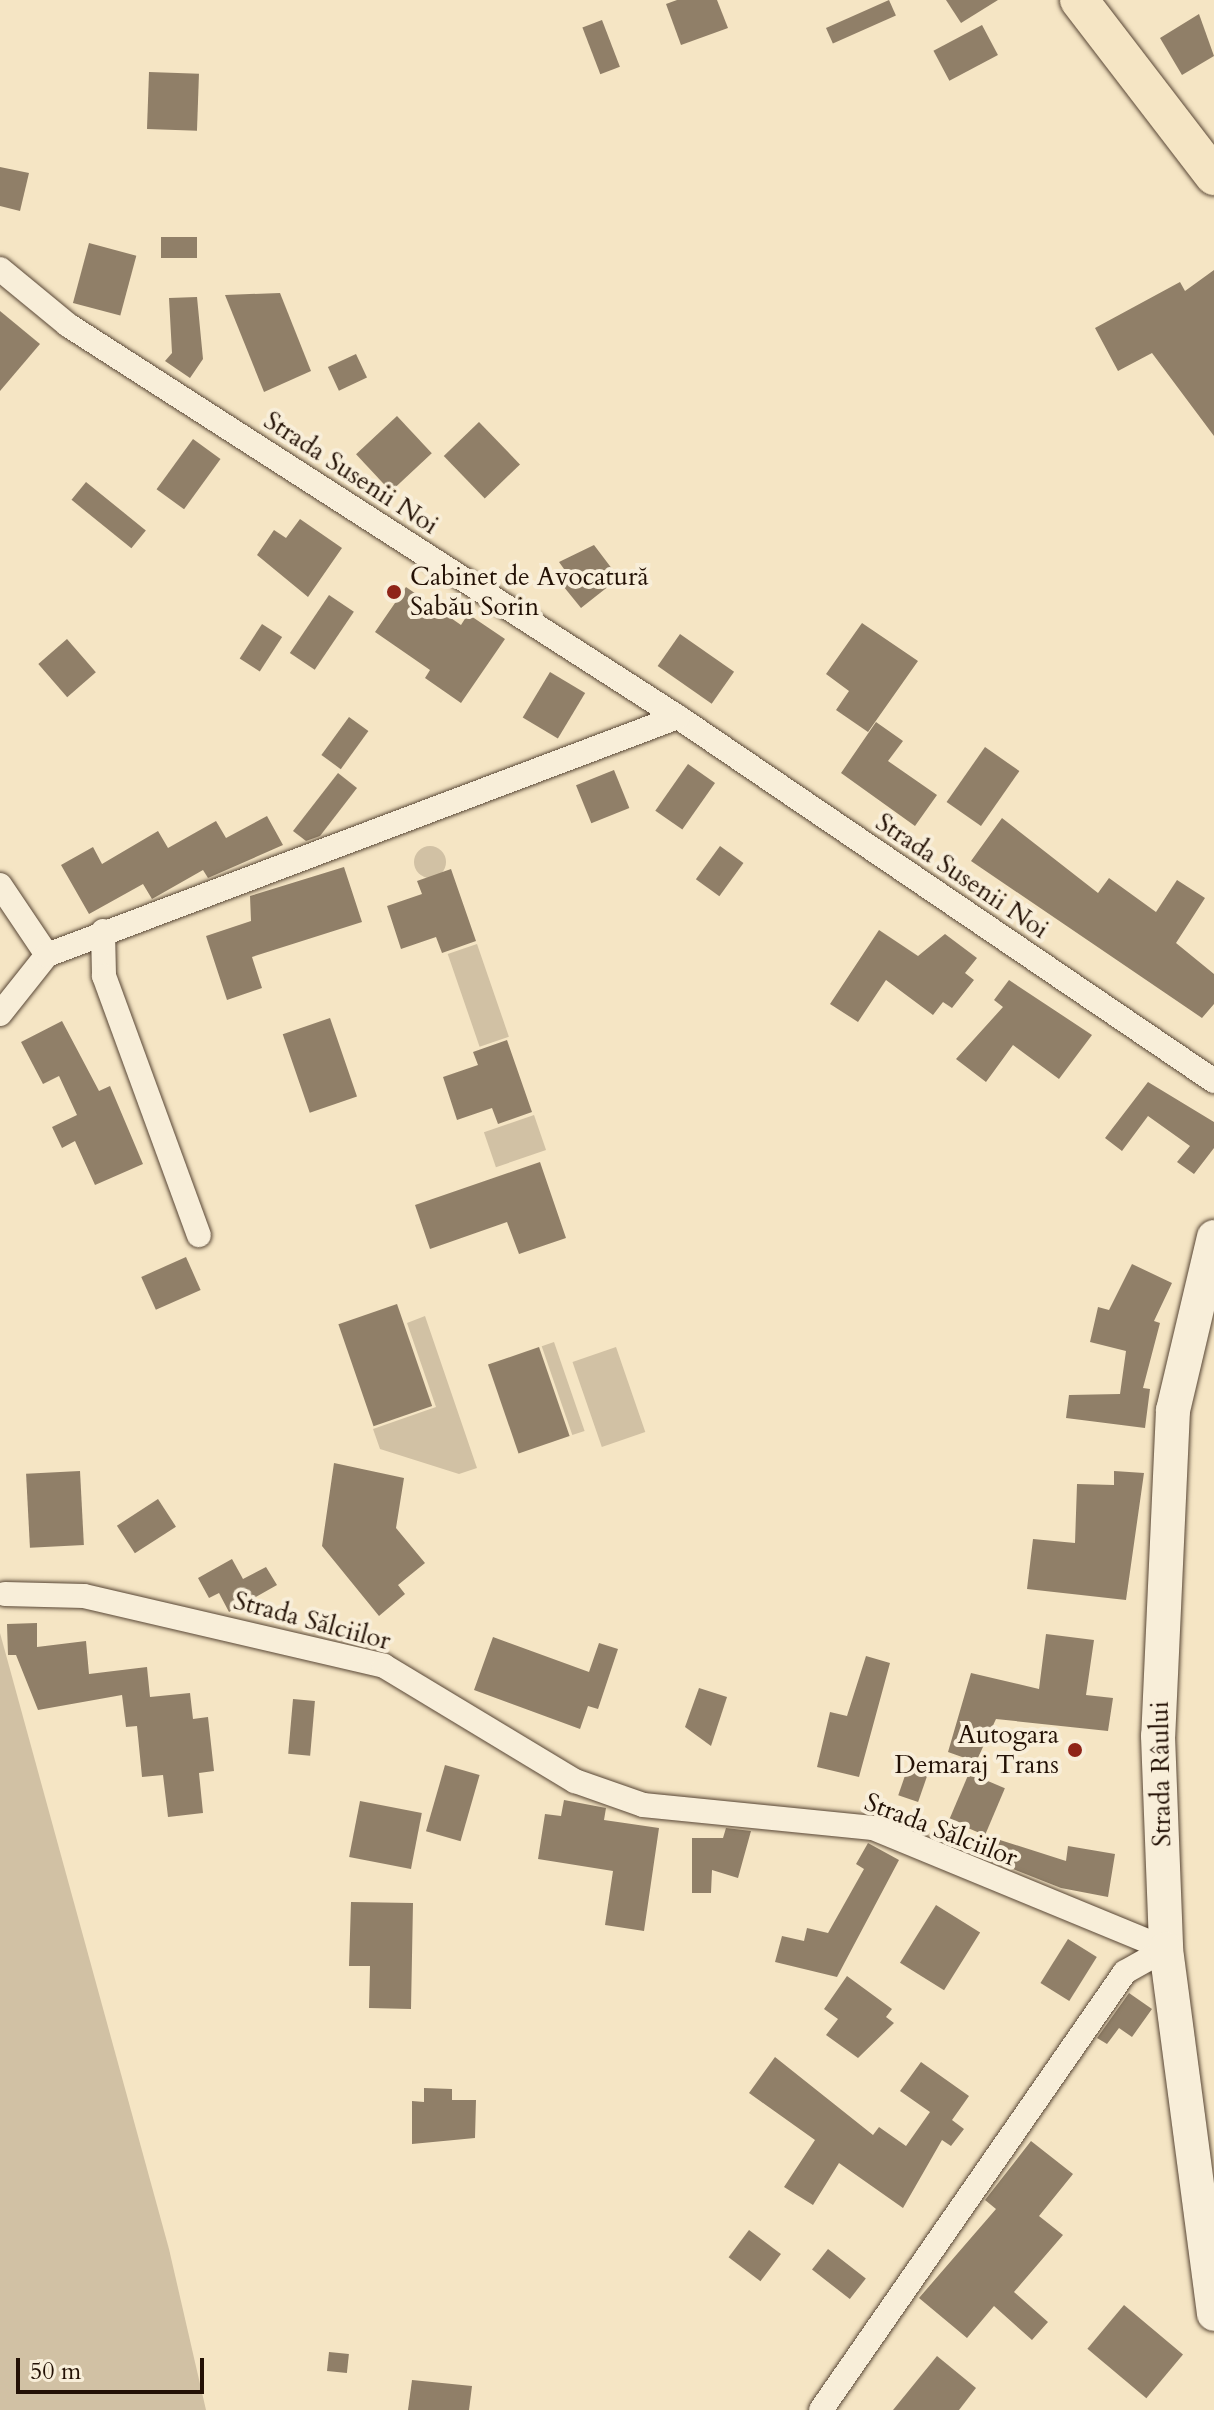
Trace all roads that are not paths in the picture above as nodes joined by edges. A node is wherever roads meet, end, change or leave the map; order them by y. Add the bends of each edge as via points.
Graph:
1 (1079, 0) edge
2 (1214, 176) edge
3 (0, 269) edge
4 (678, 717) junction
5 (0, 885) edge
6 (103, 931) junction
7 (47, 955) junction
8 (0, 1014) edge
9 (1214, 1081) edge
10 (199, 1235) dead end
11 (1214, 1237) edge
12 (5, 1594) dead end
13 (1166, 1949) junction
14 (1214, 2314) edge
15 (821, 2410) edge

1 - 2 main road
3 - 4 street, Strada Susenii Noi via 68,325
4 - 6 street
4 - 9 street, Strada Susenii Noi
5 - 7 street
6 - 7 street
6 - 10 street via 104,976
7 - 8 street
11 - 13 main road, Strada Râului via 1173,1410 1158,1736
12 - 13 street, Strada Sălciilor via 84,1596 384,1666 482,1732 575,1781 643,1805 873,1828
13 - 14 main road, Strada Râului
13 - 15 street via 1125,1972

